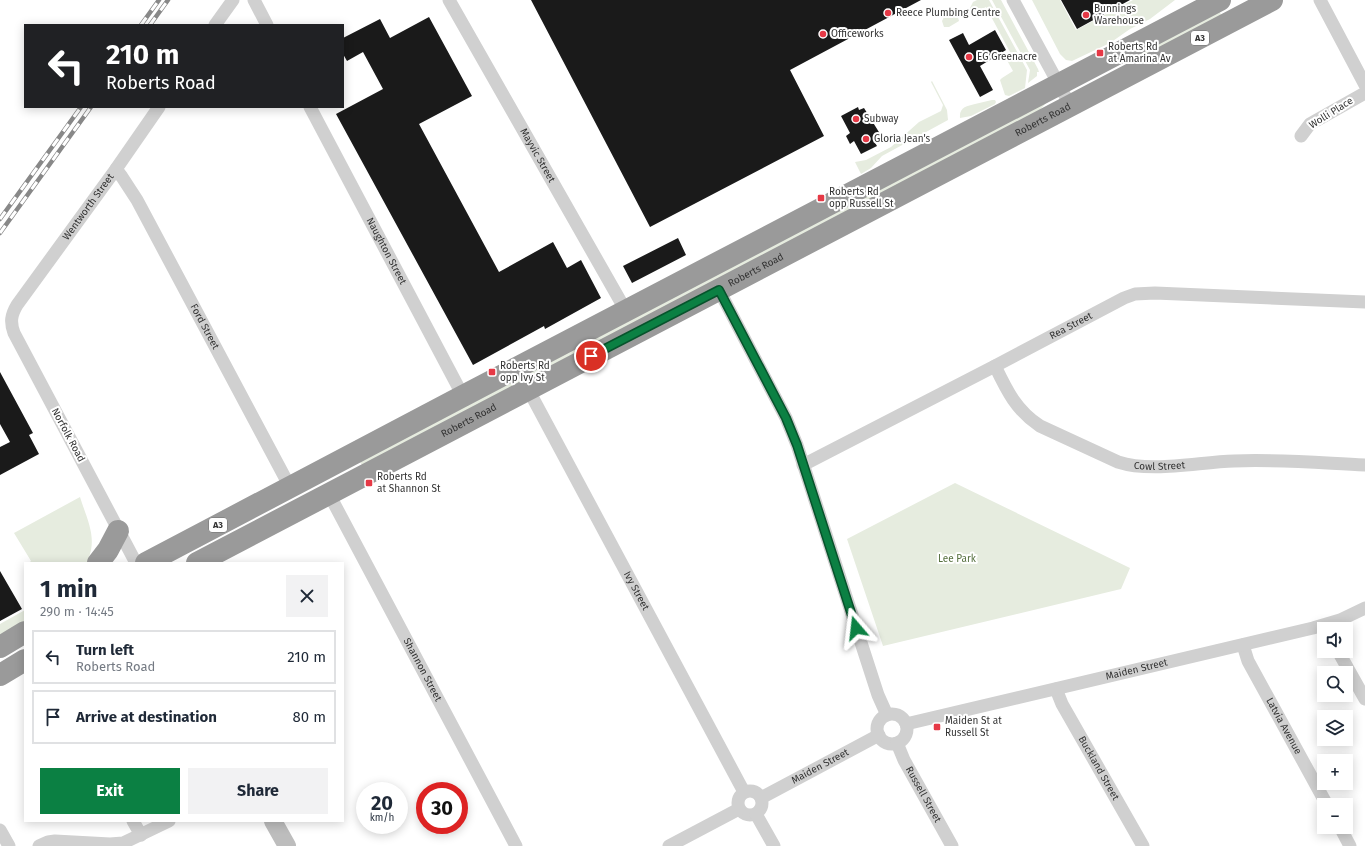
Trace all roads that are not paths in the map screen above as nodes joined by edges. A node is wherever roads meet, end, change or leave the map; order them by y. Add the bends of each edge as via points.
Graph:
1 (234, 0) edge
2 (254, 0) edge
3 (449, 0) edge
4 (1013, 0) edge
5 (1220, 0) edge
6 (1272, 0) edge
7 (1320, 0) edge
8 (216, 24) edge
9 (266, 24) edge
10 (1059, 85) junction
11 (1365, 85) edge
12 (1365, 93) edge
13 (1070, 105) junction
14 (157, 108) edge
15 (311, 108) edge
16 (1301, 136) dead end
17 (116, 169) junction
18 (719, 290) junction
19 (1365, 302) edge
20 (17, 305) joint
21 (626, 311) junction
22 (995, 366) junction
23 (528, 389) junction
24 (463, 396) junction
25 (803, 464) junction
26 (1365, 465) edge
27 (290, 487) junction
28 (329, 494) junction
29 (118, 531) junction
30 (99, 562) edge
31 (135, 562) edge
32 (148, 562) edge
33 (199, 562) edge
34 (1365, 608) edge
35 (24, 633) edge
36 (1243, 645) junction
37 (0, 647) edge
38 (1342, 658) edge
39 (24, 661) edge
40 (0, 675) edge
41 (1056, 689) junction
42 (1365, 699) edge
43 (887, 715) junction
44 (906, 724) junction
45 (879, 735) junction
46 (897, 743) junction
47 (744, 792) junction
48 (761, 798) junction
49 (1323, 798) edge
50 (739, 809) junction
51 (756, 814) junction
52 (134, 822) edge
53 (167, 822) edge
54 (274, 822) edge
55 (0, 830) edge
56 (1344, 834) edge
57 (141, 835) junction
58 (9, 846) edge
59 (39, 846) edge
60 (287, 846) edge
61 (516, 846) edge
62 (670, 846) edge
63 (774, 846) edge
64 (952, 846) edge
65 (1143, 846) edge
66 (1350, 846) edge

1 - 8 street
2 - 9 street
3 - 21 street, Mayvic Street
4 - 10 street
5 - 10 highway, A3
6 - 13 highway, Roberts Road / A3
7 - 11 street
10 - 13 street
10 - 21 highway, A3
12 - 16 street, Wolli Place via 1310,124
13 - 18 highway, Roberts Road / A3
14 - 17 street, Wentworth Street
15 - 24 street, Naughton Street
17 - 20 street, Wentworth Street
17 - 27 street, Ford Street via 137,200
18 - 23 highway, Roberts Road / A3
18 - 25 street via 786,418
19 - 22 street, Rea Street via 1135,294
20 - 29 street, Norfolk Road via 11,326 14,333
21 - 24 highway, A3
22 - 25 street, Rea Street
22 - 26 street, Cowl Street via 1015,404 1029,419 1130,466 1152,467 1253,460
23 - 28 highway, Roberts Road / A3
23 - 47 street, Ivy Street
24 - 27 highway, A3
25 - 43 street via 878,695
27 - 32 highway, A3
28 - 33 highway, Roberts Road / A3
28 - 61 street, Shannon Street
29 - 30 highway
29 - 31 street, Norfolk Road
34 - 36 street, Maiden Street via 1326,625
35 - 37 highway
36 - 41 street, Maiden Street
36 - 49 street, Latvia Avenue via 1248,662
38 - 42 street
39 - 40 highway
41 - 44 street, Maiden Street
41 - 65 street, Buckland Street via 1062,704
43 - 44 street via 898,715
43 - 45 street via 878,724
44 - 46 street via 905,736
45 - 46 street via 888,742
45 - 48 street, Maiden Street
46 - 64 street, Russell Street
47 - 48 street via 755,792
47 - 50 street via 739,798
48 - 51 street via 762,805
50 - 51 street via 748,816
50 - 62 street
51 - 63 street
52 - 57 street
53 - 57 street
54 - 60 street
55 - 58 street
56 - 66 street
57 - 59 street via 116,844 55,841

